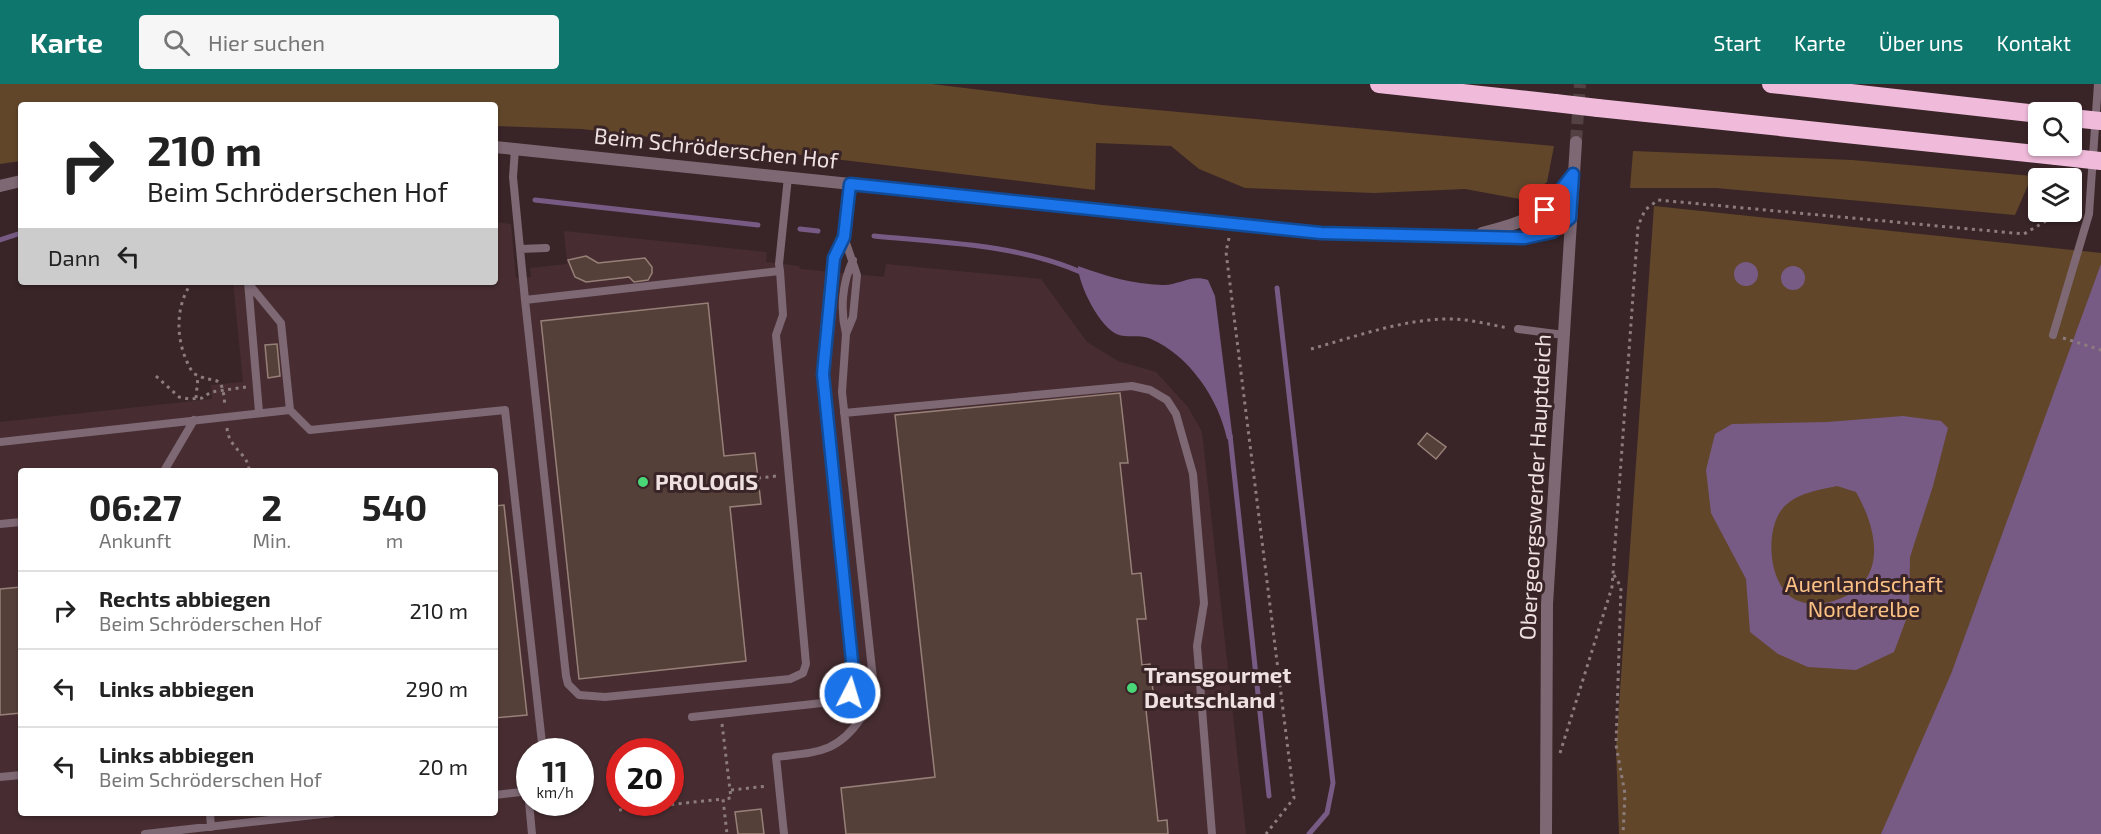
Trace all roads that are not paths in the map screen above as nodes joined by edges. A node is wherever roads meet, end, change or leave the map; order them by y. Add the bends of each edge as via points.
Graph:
1 (1379, 84) edge
2 (1771, 84) edge
3 (2098, 84) edge
4 (2028, 113) edge
5 (2082, 119) edge
6 (2101, 121) edge
7 (1576, 142) tunnel mouth
8 (498, 147) edge
9 (515, 149) junction
10 (2101, 161) edge
11 (1573, 174) junction
12 (788, 177) junction
13 (18, 182) edge
14 (850, 184) junction
15 (0, 186) edge
16 (1570, 218) junction
17 (1470, 236) junction
18 (844, 237) junction
19 (546, 248) dead end
20 (520, 249) junction
21 (780, 271) junction
22 (248, 285) edge
23 (250, 285) edge
24 (525, 300) junction
25 (1518, 329) road end
26 (1564, 335) junction
27 (2053, 335) dead end
28 (290, 410) junction
29 (259, 412) junction
30 (844, 413) junction
31 (194, 420) junction
32 (0, 442) edge
33 (166, 468) edge
34 (18, 522) edge
35 (0, 524) edge
36 (692, 717) dead end
37 (541, 738) edge
38 (18, 775) edge
39 (0, 777) edge
40 (516, 793) edge
41 (498, 795) edge
42 (210, 816) edge
43 (306, 816) edge
44 (531, 816) edge
45 (211, 827) junction
46 (145, 834) edge
47 (532, 834) edge
48 (784, 834) edge
49 (1212, 834) edge
50 (1546, 834) edge

1 - 10 highway, bridge
2 - 4 highway
3 - 27 lane via 2089,214
5 - 6 highway, bridge
7 - 11 street, Obergeorgswerder Hauptdeich
8 - 9 street, Beim Schröderschen Hof
9 - 12 street, Beim Schröderschen Hof
9 - 20 lane via 513,177
11 - 16 street, Obergeorgswerder Hauptdeich
11 - 17 street, Beim Schröderschen Hof via 1545,210
12 - 14 street, Beim Schröderschen Hof
12 - 21 lane
13 - 15 street
14 - 17 street, Beim Schröderschen Hof via 1321,233
14 - 18 lane
16 - 17 street, Beim Schröderschen Hof via 1552,232 1533,237
16 - 26 street, Obergeorgswerder Hauptdeich
18 - 30 lane via 857,275 846,334
18 - 36 lane via 834,258 823,374 854,686 841,701
19 - 20 lane
20 - 24 lane
21 - 24 lane
21 - 24 lane via 783,315 777,335 806,664 803,673 790,679 605,697 579,695 568,684
22 - 29 lane
23 - 28 lane via 281,323
25 - 26 lane
26 - 50 street, Obergeorgswerder Hauptdeich via 1547,604
28 - 29 lane
28 - 37 lane via 310,430 505,410
29 - 31 lane
30 - 48 lane via 874,688 866,709 843,741 821,751 776,757
30 - 49 lane via 1132,386 1167,400 1176,414 1193,474 1204,603 1197,646
31 - 32 lane
31 - 33 lane
34 - 35 lane
38 - 39 lane
40 - 41 lane
42 - 45 lane
43 - 45 lane
44 - 47 lane
45 - 46 lane

